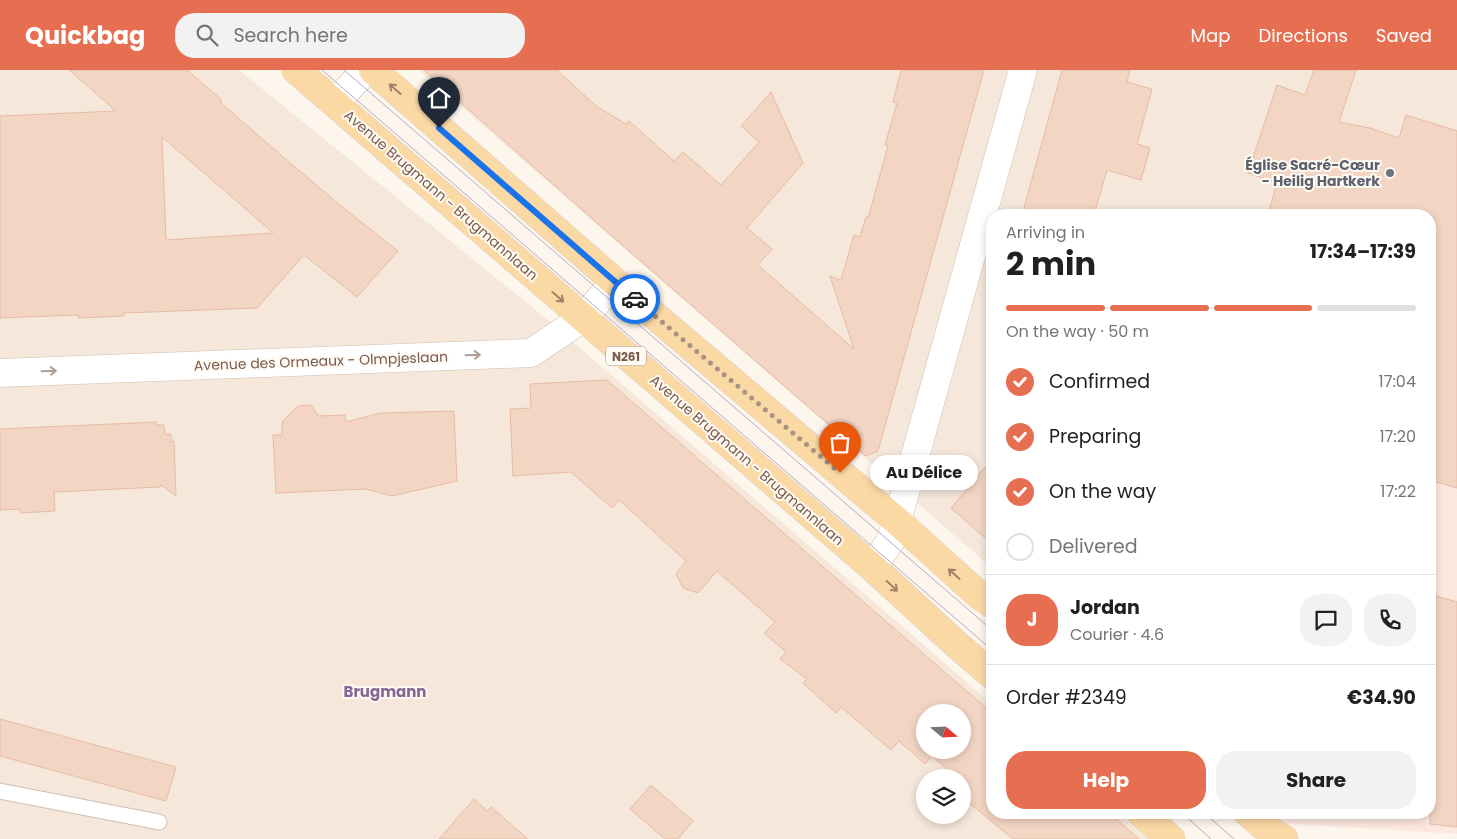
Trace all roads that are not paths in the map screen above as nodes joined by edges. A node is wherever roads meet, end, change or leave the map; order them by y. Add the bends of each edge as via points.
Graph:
1 (296, 70) edge
2 (366, 70) edge
3 (373, 70) edge
4 (1023, 70) edge
5 (334, 103) junction
6 (615, 282) junction
7 (583, 318) junction
8 (0, 373) edge
9 (897, 521) junction
10 (872, 567) junction
11 (986, 600) edge
12 (986, 670) edge
13 (0, 791) edge
14 (1148, 819) edge
15 (1255, 819) edge
16 (159, 822) dead end
17 (1170, 839) edge
18 (1284, 839) edge

1 - 5 main road, Avenue Brugmann - Brugmannlaan / N261
2 - 5 street
6 -> 3 main road
4 - 9 street
5 -> 7 main road, Avenue Brugmann - Brugmannlaan / N261
6 - 7 street, Avenue des Ormeaux - Olmpjeslaan
6 - 9 main road
8 -> 7 street, Avenue des Ormeaux - Olmpjeslaan via 531,353
7 - 10 main road, Avenue Brugmann - Brugmannlaan / N261
9 - 10 street via 890,542
11 -> 9 main road
10 -> 12 main road, Avenue Brugmann - Brugmannlaan / N261
13 - 16 lane
14 - 17 main road
15 - 18 main road

